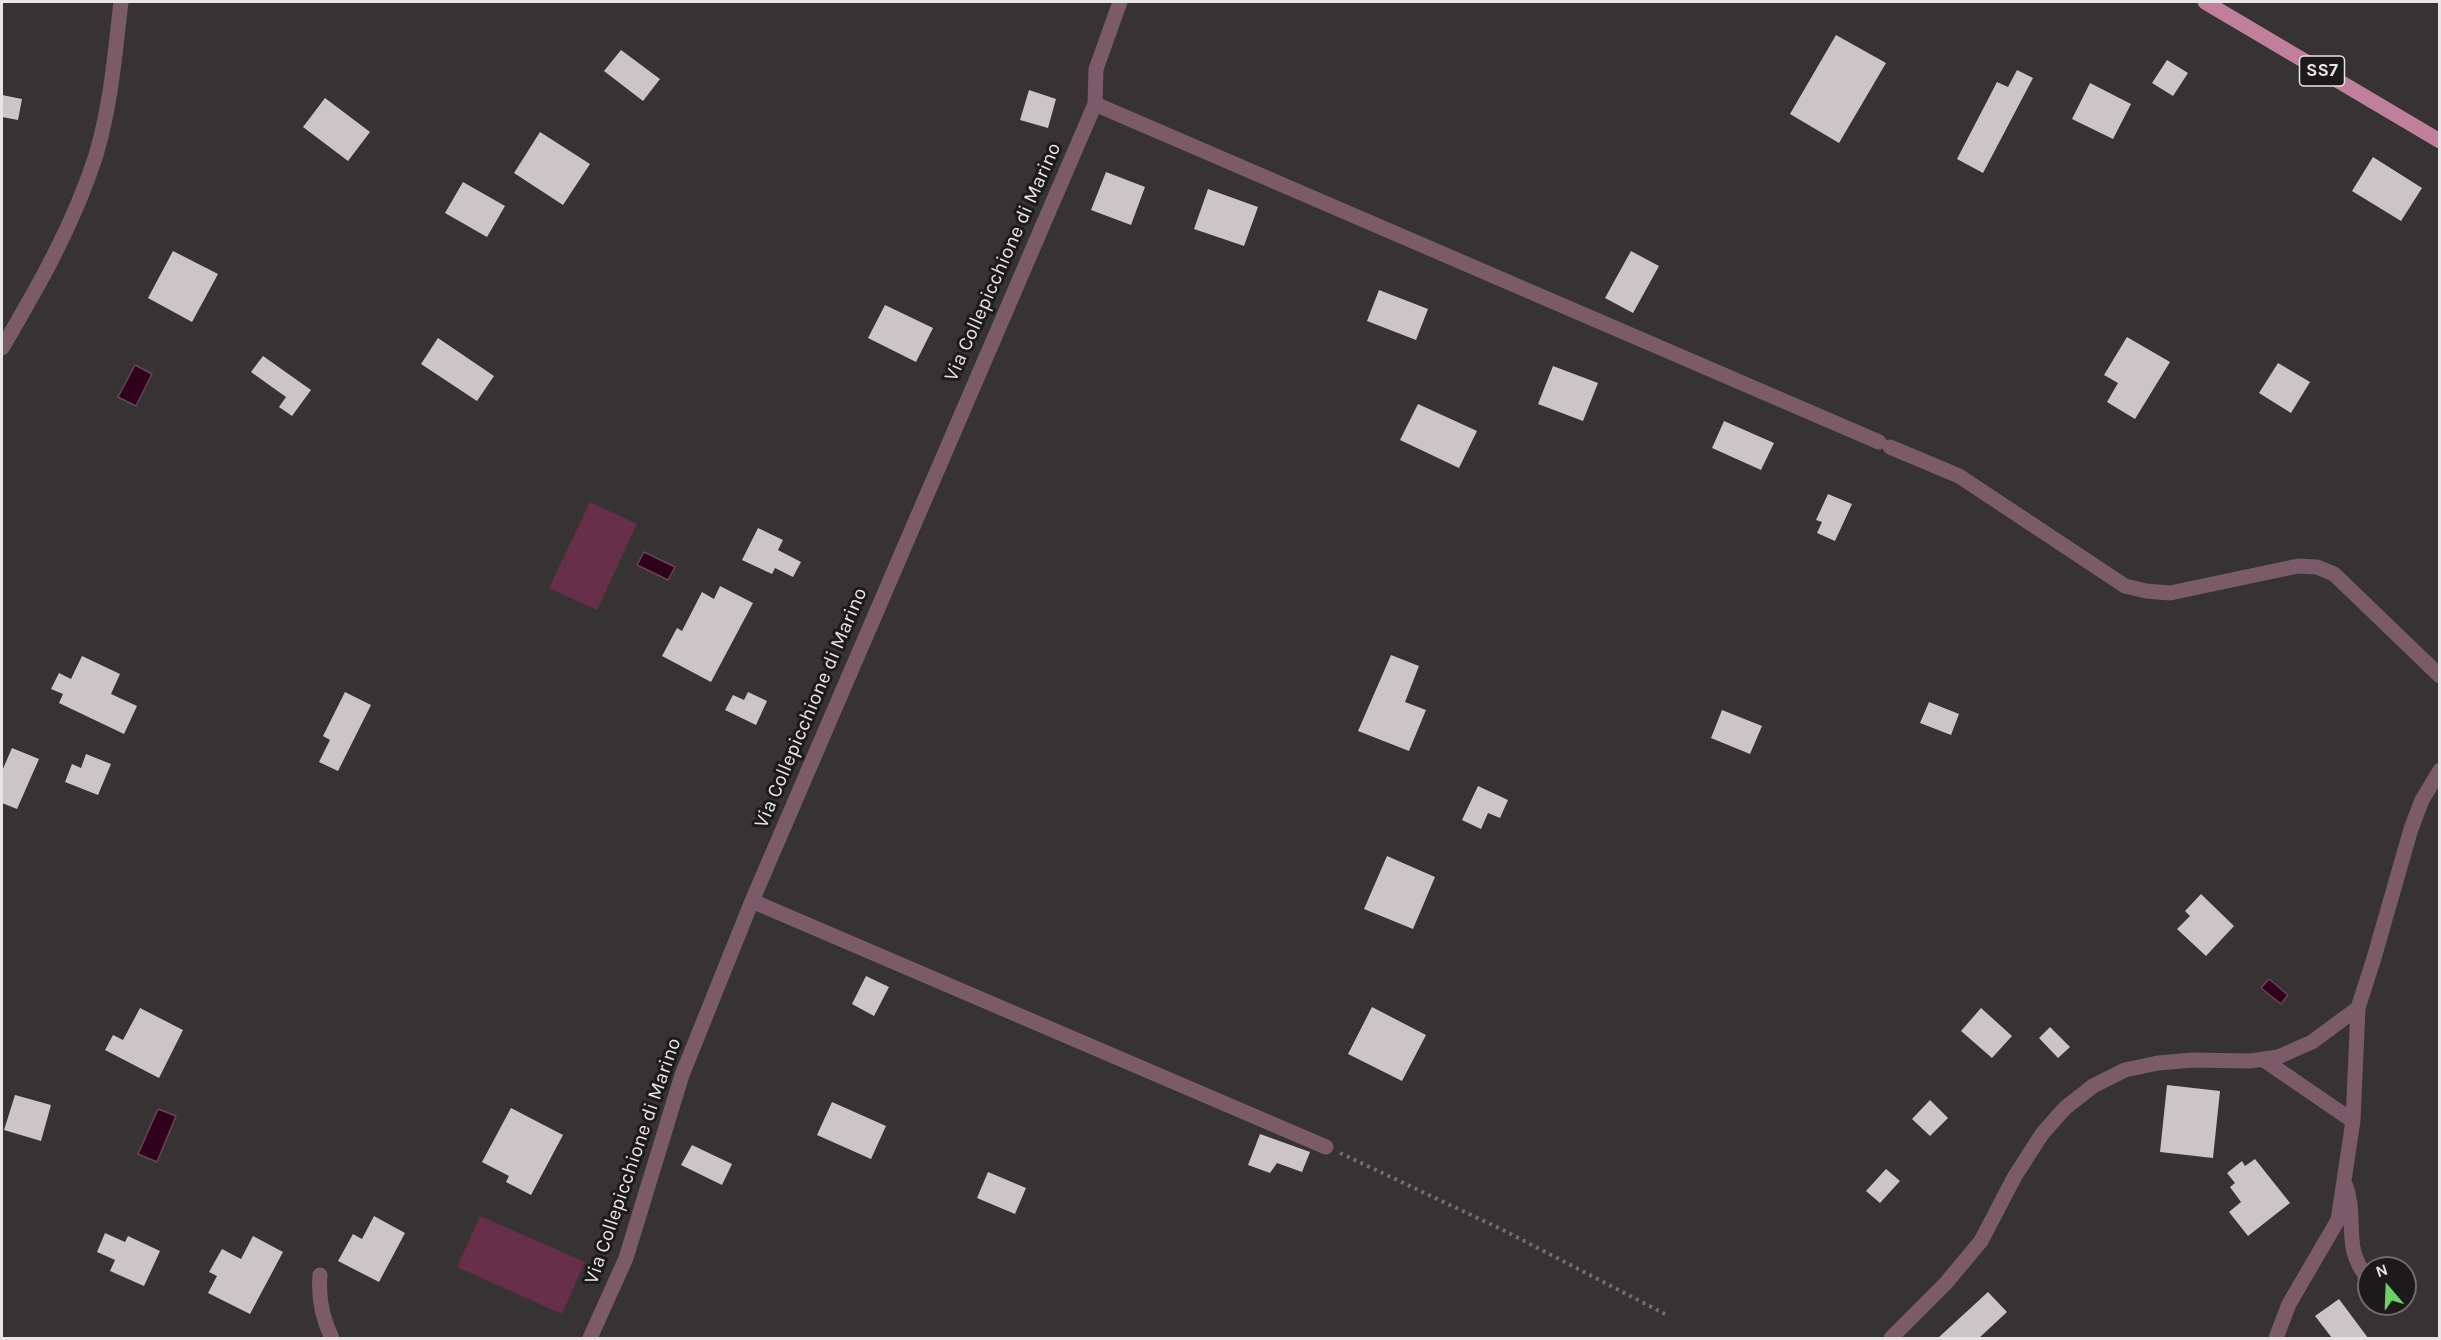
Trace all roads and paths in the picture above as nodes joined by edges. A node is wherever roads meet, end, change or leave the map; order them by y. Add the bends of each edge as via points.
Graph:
1 (121, 2) edge
2 (1120, 2) edge
3 (2205, 2) edge
4 (1095, 104) junction
5 (2439, 141) edge
6 (2, 348) edge
7 (2439, 676) edge
8 (2439, 770) edge
9 (752, 901) junction
10 (2358, 1008) junction
11 (2264, 1060) junction
12 (2353, 1121) junction
13 (1326, 1147) joint
14 (2344, 1181) junction
15 (2357, 1260) edge
16 (320, 1275) dead end
17 (1665, 1314) dead end
18 (332, 1338) edge
19 (590, 1338) edge
20 (1891, 1338) edge
21 (2276, 1338) edge

1 - 6 street via 112,83 89,174 66,233
2 - 4 street via 1096,69
3 - 5 main road, SS7
4 - 7 street via 1959,476 2125,586 2170,592 2298,566 2317,567 2334,574
4 - 9 street, Via Collepicchione di Marino
8 - 10 street via 2411,829
9 - 13 street
9 - 19 street, Via Collepicchione di Marino via 682,1075 626,1258
10 - 11 street via 2312,1042
10 - 12 street
11 - 12 street
11 - 20 street via 2141,1065 2109,1077 2079,1097 2042,1134 1969,1256
12 - 14 street
13 - 17 path via 1505,1231
14 - 15 street via 2351,1202 2353,1253
14 - 21 street via 2338,1220 2294,1295
16 - 18 street via 321,1309

